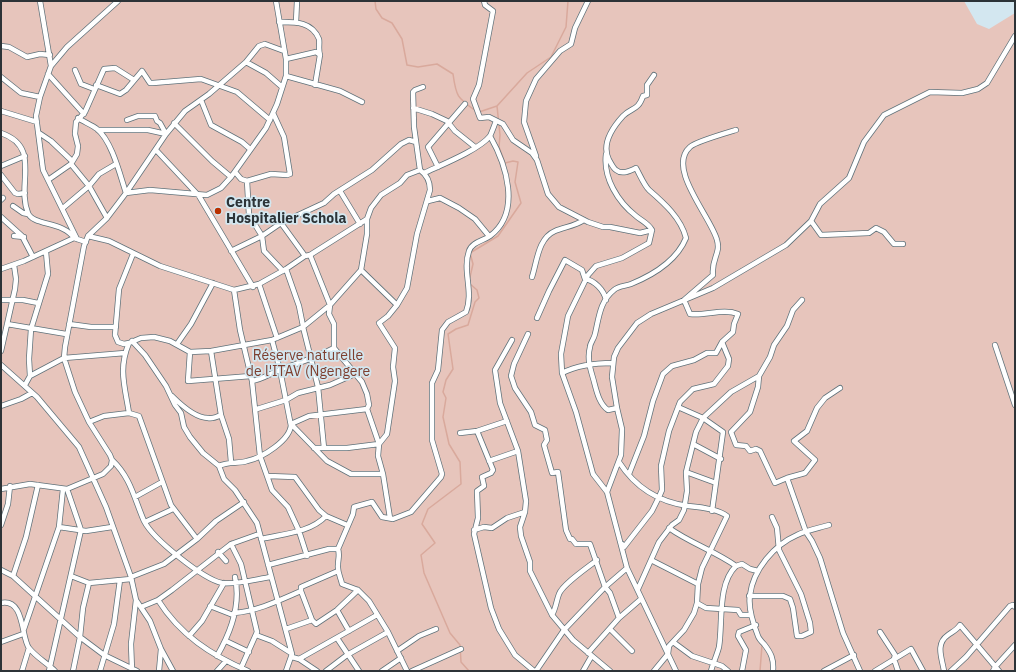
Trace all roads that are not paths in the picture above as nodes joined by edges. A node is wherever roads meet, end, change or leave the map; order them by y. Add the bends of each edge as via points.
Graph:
1 (40, 1) edge
2 (118, 1) edge
3 (297, 1) edge
4 (484, 1) edge
5 (588, 1) edge
6 (277, 2) edge
7 (279, 22) junction
8 (296, 22) junction
9 (1015, 36) edge
10 (1, 46) edge
11 (284, 51) junction
12 (50, 55) junction
13 (320, 55) junction
14 (286, 58) junction
15 (246, 62) junction
16 (52, 66) junction
17 (74, 70) dead end
18 (48, 74) junction
19 (654, 75) dead end
20 (286, 76) junction
21 (1, 77) edge
22 (134, 80) junction
23 (315, 85) junction
24 (217, 86) junction
25 (95, 87) junction
26 (282, 87) junction
27 (423, 87) dead end
28 (40, 97) junction
29 (201, 100) junction
30 (362, 102) dead end
31 (465, 104) dead end
32 (414, 108) junction
33 (1, 111) edge
34 (273, 113) junction
35 (84, 114) junction
36 (78, 118) junction
37 (127, 120) dead end
38 (270, 120) junction
39 (496, 121) junction
40 (37, 122) junction
41 (174, 123) junction
42 (449, 123) junction
43 (98, 130) junction
44 (736, 130) dead end
45 (39, 132) junction
46 (1, 133) edge
47 (166, 134) junction
48 (490, 136) junction
49 (416, 142) junction
50 (475, 147) junction
51 (250, 149) junction
52 (156, 150) junction
53 (606, 154) junction
54 (25, 156) junction
55 (537, 160) junction
56 (72, 163) junction
57 (116, 164) junction
58 (1, 166) edge
59 (438, 166) junction
60 (420, 170) junction
61 (235, 172) junction
62 (424, 173) junction
63 (1, 175) edge
64 (231, 177) junction
65 (48, 180) junction
66 (247, 181) junction
67 (89, 186) junction
68 (340, 191) junction
69 (26, 193) junction
70 (126, 193) junction
71 (199, 196) junction
72 (428, 201) junction
73 (13, 206) dead end
74 (63, 208) junction
75 (28, 214) junction
76 (1, 217) edge
77 (107, 218) junction
78 (367, 219) junction
79 (584, 220) junction
80 (811, 221) junction
81 (281, 223) junction
82 (360, 224) junction
83 (652, 230) junction
84 (14, 236) dead end
85 (88, 236) junction
86 (262, 236) junction
87 (489, 236) junction
88 (24, 237) junction
89 (76, 238) junction
90 (86, 242) junction
91 (903, 244) dead end
92 (231, 251) junction
93 (46, 252) junction
94 (133, 254) junction
95 (308, 255) junction
96 (34, 257) junction
97 (14, 265) junction
98 (1, 267) edge
99 (284, 270) junction
100 (361, 270) junction
101 (532, 277) dead end
102 (585, 279) junction
103 (213, 283) junction
104 (259, 284) junction
105 (253, 287) junction
106 (234, 290) junction
107 (1, 300) edge
108 (13, 300) junction
109 (606, 300) junction
110 (684, 300) junction
111 (802, 300) dead end
112 (38, 304) junction
113 (330, 305) junction
114 (398, 305) junction
115 (537, 318) dead end
116 (7, 324) junction
117 (69, 324) junction
118 (303, 326) junction
119 (116, 327) junction
120 (31, 329) junction
121 (66, 334) junction
122 (528, 334) dead end
123 (274, 339) junction
124 (512, 340) dead end
125 (130, 342) junction
126 (722, 342) junction
127 (177, 344) junction
128 (995, 344) dead end
129 (244, 346) junction
130 (334, 348) junction
131 (1, 351) edge
132 (211, 351) junction
133 (190, 352) junction
134 (125, 353) junction
135 (64, 358) junction
136 (313, 359) junction
137 (613, 363) junction
138 (1, 365) edge
139 (589, 365) junction
140 (280, 370) junction
141 (562, 373) junction
142 (355, 374) junction
143 (30, 376) junction
144 (759, 376) junction
145 (251, 378) junction
146 (216, 380) junction
147 (25, 385) junction
148 (318, 387) junction
149 (840, 388) dead end
150 (32, 393) junction
151 (171, 395) junction
152 (286, 400) junction
153 (1015, 405) edge
154 (1, 406) edge
155 (678, 407) junction
156 (617, 408) junction
157 (256, 409) junction
158 (367, 409) junction
159 (129, 413) junction
160 (221, 415) junction
161 (322, 415) junction
162 (703, 418) junction
163 (507, 420) junction
164 (89, 422) junction
165 (291, 426) junction
166 (478, 431) junction
167 (460, 433) dead end
168 (379, 444) junction
169 (693, 444) junction
170 (314, 448) junction
171 (324, 448) junction
172 (518, 451) junction
173 (260, 456) junction
174 (721, 459) junction
175 (112, 460) junction
176 (489, 461) junction
177 (231, 462) junction
178 (620, 462) junction
179 (219, 466) junction
180 (686, 472) junction
181 (383, 474) junction
182 (629, 474) junction
183 (268, 476) junction
184 (787, 478) junction
185 (94, 479) junction
186 (162, 482) junction
187 (716, 483) junction
188 (38, 485) junction
189 (10, 486) junction
190 (1, 489) edge
191 (65, 489) junction
192 (608, 492) junction
193 (135, 496) junction
194 (660, 497) junction
195 (244, 502) junction
196 (686, 505) junction
197 (173, 509) junction
198 (712, 511) junction
199 (525, 512) junction
200 (326, 516) junction
201 (772, 517) dead end
202 (390, 518) junction
203 (145, 522) junction
204 (347, 525) junction
205 (829, 525) dead end
206 (1, 526) edge
207 (59, 527) junction
208 (112, 527) junction
209 (669, 528) junction
210 (81, 530) junction
211 (474, 530) junction
212 (299, 531) junction
213 (806, 532) junction
214 (260, 536) junction
215 (197, 539) junction
216 (621, 542) junction
217 (231, 544) junction
218 (779, 547) junction
219 (338, 549) junction
220 (710, 550) junction
221 (218, 552) junction
222 (176, 554) junction
223 (307, 556) junction
224 (597, 560) junction
225 (651, 560) junction
226 (226, 561) dead end
227 (268, 565) junction
228 (736, 566) junction
229 (627, 568) junction
230 (1, 570) edge
231 (199, 570) junction
232 (758, 571) junction
233 (338, 572) junction
234 (13, 576) junction
235 (71, 576) junction
236 (271, 577) junction
237 (131, 578) junction
238 (235, 579) junction
239 (120, 580) junction
240 (243, 580) junction
241 (90, 583) junction
242 (224, 583) junction
243 (698, 584) junction
244 (605, 587) junction
245 (638, 589) junction
246 (358, 590) junction
247 (301, 591) junction
248 (36, 595) junction
249 (749, 596) junction
250 (641, 599) junction
251 (136, 600) junction
252 (158, 600) junction
253 (278, 601) junction
254 (1, 603) edge
255 (698, 603) junction
256 (210, 606) junction
257 (141, 607) junction
258 (1015, 607) edge
259 (722, 608) junction
260 (337, 610) junction
261 (251, 611) junction
262 (234, 614) junction
263 (377, 615) junction
264 (552, 615) junction
265 (751, 615) junction
266 (61, 618) junction
267 (619, 618) junction
268 (312, 620) junction
269 (756, 625) junction
270 (24, 629) junction
271 (286, 629) junction
272 (436, 629) dead end
273 (610, 629) junction
274 (564, 630) junction
275 (349, 631) junction
276 (388, 632) junction
277 (880, 632) dead end
278 (23, 634) junction
279 (256, 635) junction
280 (189, 636) junction
281 (80, 637) junction
282 (337, 638) junction
283 (226, 641) junction
284 (1, 642) edge
285 (674, 642) junction
286 (975, 645) junction
287 (1015, 645) edge
288 (29, 648) junction
289 (161, 649) junction
290 (461, 650) dead end
291 (397, 651) junction
292 (632, 651) dead end
293 (249, 652) junction
294 (668, 654) junction
295 (104, 655) junction
296 (292, 655) junction
297 (347, 655) junction
298 (590, 655) junction
299 (854, 655) junction
300 (217, 656) junction
301 (401, 658) junction
302 (299, 659) junction
303 (894, 659) junction
304 (226, 661) junction
305 (713, 664) junction
306 (50, 666) junction
307 (241, 668) junction
308 (994, 669) edge
309 (134, 670) edge
310 (22, 671) edge
311 (49, 671) edge
312 (55, 671) edge
313 (73, 671) edge
314 (100, 671) edge
315 (159, 671) edge
316 (173, 671) edge
317 (217, 671) edge
318 (248, 671) edge
319 (286, 671) edge
320 (317, 671) edge
321 (326, 671) edge
322 (359, 671) edge
323 (382, 671) edge
324 (407, 671) edge
325 (412, 671) edge
326 (535, 671) edge
327 (583, 671) edge
328 (610, 671) edge
329 (654, 671) edge
330 (676, 671) edge
331 (711, 671) edge
332 (728, 671) edge
333 (742, 671) edge
334 (773, 671) edge
335 (824, 671) edge
336 (860, 671) edge
337 (875, 671) edge
338 (898, 671) edge
339 (923, 671) edge
340 (944, 671) edge
341 (951, 671) edge
342 (999, 671) edge

1 - 12 street
2 - 16 street via 67,47
3 - 8 street
4 - 39 street via 493,11 479,85 473,99 480,118 489,117
5 - 55 street via 575,28 571,44 560,51 536,78 526,101 524,122
6 - 7 street
7 - 8 street
7 - 11 street
8 - 13 street via 310,26 319,40
9 - 80 street via 986,83 978,89 962,93 930,92 884,115 864,142 848,178 820,204
10 - 12 street via 9,47 27,57
11 - 14 street
11 - 15 street via 262,44
12 - 16 street
13 - 14 street via 316,52
13 - 23 street
14 - 20 street
15 - 24 street
15 - 26 street via 266,73
16 - 18 street
17 - 25 street via 81,84
18 - 28 street
18 - 35 street
19 - 53 street via 647,85 647,95 643,96 640,105 623,116 610,133 606,142
20 - 23 street
20 - 26 street
21 - 28 street via 21,93
22 - 24 street via 142,71 153,83 192,81 199,78
22 - 25 street via 120,94
22 - 25 street via 115,68 106,68
23 - 30 street via 340,91
24 - 29 street
24 - 38 street via 237,92
25 - 35 street
26 - 34 street
27 - 32 street via 413,92
28 - 40 street
29 - 41 street via 185,111
29 - 51 street via 211,124
31 - 42 street
32 - 42 street
32 - 49 street
33 - 40 street
34 - 38 street
34 - 66 street via 284,137 290,174 271,174
35 - 36 street
36 - 43 street
36 - 56 street via 75,134 78,150
37 - 47 street via 138,116 155,116
38 - 51 street
39 - 48 street
39 - 55 street via 503,124 513,140 526,148
40 - 45 street
41 - 47 street
41 - 64 street via 212,162
42 - 50 street
42 - 59 street via 428,147
43 - 47 street via 148,130
43 - 57 street via 111,150
44 - 110 street via 690,147 683,159 684,173 717,238 719,249 712,264 713,275
45 - 56 street
45 - 65 street via 43,170
46 - 54 street via 20,145
47 - 52 street
48 - 50 street
48 - 87 street via 498,150 509,188 509,198 502,223
49 - 60 street
49 - 68 street via 409,140 401,144 372,170
50 - 59 street
51 - 61 street
52 - 70 street
52 - 71 street
53 - 83 street via 605,164 614,191 624,205
53 - 109 street via 615,170 619,172 628,172 636,168 648,189 658,196 678,219 686,238 676,256 642,279 615,288
54 - 58 street
54 - 69 street
55 - 79 street via 548,194 559,207
56 - 65 street
56 - 67 street
57 - 67 street via 99,174
57 - 70 street
59 - 62 street
60 - 62 street
60 - 78 street via 407,175 400,183 381,195 371,208
61 - 64 street
61 - 66 street
62 - 72 street via 430,184
63 - 69 street via 15,193
64 - 71 street via 214,192
65 - 74 street
66 - 86 street via 249,216
67 - 74 street
67 - 77 street
68 - 81 street via 324,203
68 - 82 street
69 - 75 street
70 - 71 street via 150,190
70 - 77 street
71 - 92 street
72 - 87 street via 440,198 459,208 475,219
72 - 114 street via 417,234 409,281
73 - 75 street
74 - 89 street
75 - 89 street via 37,221 66,229
76 - 88 street
77 - 85 street
78 - 82 street
78 - 100 street
79 - 83 street via 603,227 610,226 640,233
79 - 101 street via 554,232 547,238 536,256
80 - 91 street via 820,235 869,233 876,228 884,232 894,244
80 - 110 street via 786,245 713,288
81 - 86 street
81 - 95 street
82 - 95 street
83 - 102 street via 649,243 622,258 596,266
84 - 88 street
85 - 90 street
85 - 94 street via 109,241
86 - 92 street
86 - 99 street via 264,251
87 - 202 street via 477,242 469,251 469,297 466,312 448,322 442,330 438,370 432,383 431,434 441,477 411,512
88 - 96 street
89 - 90 street
89 - 93 street
90 - 117 street
92 - 105 street
93 - 96 street
93 - 112 street via 48,274
94 - 103 street via 160,266
94 - 119 street via 119,289
95 - 99 street
95 - 113 street
96 - 97 street
97 - 98 street
97 - 108 street via 16,279
99 - 104 street
99 - 118 street via 299,306
100 - 113 street
100 - 114 street
102 - 109 street via 590,280 605,293
102 - 115 street via 582,270 565,260
102 - 141 street via 574,300 566,327 561,354
103 - 106 street
103 - 127 street
104 - 105 street
104 - 123 street
105 - 106 street
106 - 129 street
107 - 108 street
108 - 112 street
108 - 116 street
109 - 139 street via 599,312 590,347
110 - 126 street via 690,314 729,311 738,314 733,332
110 - 137 street via 637,323 618,348
111 - 144 street via 793,310
112 - 120 street
113 - 118 street
113 - 130 street via 329,314 334,324
114 - 168 street via 379,323 395,348 395,381 387,434
116 - 120 street
116 - 131 street
117 - 119 street
117 - 121 street
118 - 123 street
118 - 136 street
119 - 125 street via 115,338 124,344
120 - 121 street
120 - 143 street
121 - 135 street
122 - 224 street via 511,376 515,388 531,412 535,425 544,430 547,440 544,445 552,473 558,472 566,530 570,539 576,544 590,544
123 - 129 street
123 - 140 street
124 - 163 street via 495,370 500,403
125 - 127 street via 154,337
125 - 134 street
125 - 151 street via 145,355
126 - 155 street via 729,359 728,366 720,378 714,384 693,389
126 - 182 street via 716,353 707,353 694,360 672,366 663,374
127 - 133 street
128 - 153 street
129 - 132 street
129 - 145 street
130 - 136 street
130 - 142 street
132 - 133 street
132 - 146 street
133 - 146 street via 188,381
134 - 135 street
134 - 159 street via 122,372
135 - 143 street
135 - 164 street via 75,392
136 - 140 street
136 - 148 street
137 - 139 street
137 - 156 street via 612,377
138 - 147 street
139 - 141 street
139 - 156 street via 603,407 608,410
140 - 145 street via 264,378
140 - 152 street
141 - 192 street via 593,474
142 - 148 street via 330,385
142 - 158 street via 367,394 370,405
143 - 147 street
144 - 162 street via 731,392
144 - 184 street via 750,412 731,432 736,445 746,446 750,451 760,451 775,483
145 - 146 street
145 - 157 street
146 - 160 street
147 - 150 street
148 - 152 street
148 - 161 street
149 - 184 street via 825,398 814,413 807,431 794,441 815,460 805,473
150 - 154 street
150 - 185 street via 75,441
151 - 160 street via 203,418 210,419
151 - 179 street via 190,437 203,453
152 - 157 street
152 - 165 street
155 - 162 street
155 - 194 street via 669,431 661,466
156 - 178 street via 622,428
157 - 173 street
158 - 161 street
158 - 168 street
159 - 164 street via 104,416
159 - 186 street via 138,416
160 - 177 street
161 - 165 street via 301,418
161 - 171 street
162 - 169 street
162 - 174 street via 723,432
163 - 166 street
163 - 172 street
164 - 175 street
165 - 170 street
165 - 173 street via 283,440
166 - 167 street
166 - 176 street
168 - 171 street
168 - 181 street via 378,456
169 - 174 street
169 - 180 street
170 - 171 street
170 - 181 street via 327,461 351,474
172 - 176 street
172 - 199 street via 526,501
173 - 177 street via 248,461
173 - 183 street
174 - 187 street
175 - 185 street via 108,470
175 - 193 street via 126,475
176 - 211 street via 493,472 482,477 484,486 477,491 478,518
177 - 179 street
178 - 182 street
178 - 192 street
179 - 195 street via 224,479
180 - 187 street
180 - 196 street
181 - 202 street
182 - 194 street via 648,493
183 - 200 street via 295,477
183 - 212 street via 272,490 288,507
184 - 213 street
185 - 191 street
185 - 208 street
186 - 193 street
186 - 197 street
187 - 198 street
188 - 189 street
188 - 191 street
188 - 234 street
189 - 190 street
189 - 206 street
191 - 207 street
191 - 210 street
192 - 216 street
193 - 203 street
194 - 196 street
194 - 216 street via 624,547
195 - 214 street via 257,523
195 - 215 street via 216,521
196 - 198 street
196 - 209 street via 679,520
197 - 203 street
197 - 215 street
198 - 220 street via 727,516
199 - 211 street via 507,518 492,528 484,526
199 - 264 street via 520,527 530,571
200 - 204 street
200 - 212 street via 316,524
201 - 218 street via 777,528
202 - 204 street via 382,517 372,502 364,503 354,507
203 - 222 street
204 - 219 street
205 - 213 street
207 - 210 street
207 - 248 street
208 - 210 street
208 - 237 street
209 - 220 street
209 - 225 street
210 - 235 street
211 - 326 street via 479,561 499,628 515,656
212 - 214 street
212 - 223 street
213 - 218 street
213 - 299 street via 820,558 843,633
214 - 217 street
214 - 227 street
215 - 222 street
216 - 229 street
217 - 221 street
217 - 240 street via 241,564
218 - 232 street
218 - 249 street via 801,594 811,632 797,636 790,599 783,596
219 - 223 street
219 - 233 street
220 - 228 street
220 - 243 street
221 - 226 street
221 - 231 street
222 - 231 street
222 - 237 street via 158,567
223 - 227 street
224 - 244 street
224 - 264 street via 568,583 559,594
225 - 243 street
225 - 245 street
227 - 236 street
228 - 232 street via 747,565 750,569
228 - 259 street via 728,577
229 - 244 street
229 - 245 street
230 - 234 street
231 - 242 street
231 - 252 street
232 - 249 street
233 - 246 street via 342,584
233 - 247 street via 301,587
234 - 248 street
235 - 241 street
235 - 266 street
236 - 240 street
236 - 253 street
237 - 239 street
237 - 251 street
238 - 240 street
238 - 242 street
238 - 262 street via 237,602
239 - 241 street
239 - 295 street via 114,624
240 - 261 street
241 - 281 street via 83,608
242 - 256 street
243 - 255 street
244 - 267 street via 610,593
244 - 274 street
245 - 250 street
246 - 260 street
246 - 263 street via 369,601
247 - 253 street
247 - 268 street
248 - 266 street
248 - 270 street
249 - 265 street
250 - 267 street
250 - 294 street
251 - 257 street
251 - 309 street via 131,644
252 - 257 street
252 - 280 street via 181,631
253 - 261 street
253 - 271 street
254 - 270 street via 7,603 16,610
255 - 259 street via 706,608
255 - 285 street via 688,625
256 - 262 street
256 - 280 street via 202,621
257 - 289 street
258 - 286 street via 1010,606
259 - 265 street via 738,610 742,615
259 - 305 street via 719,647
260 - 268 street via 316,624
260 - 275 street
261 - 262 street
261 - 279 street via 256,625
262 - 283 street
263 - 275 street
263 - 276 street
264 - 274 street
265 - 269 street
266 - 281 street
266 - 306 street
267 - 273 street
268 - 271 street
269 - 333 street via 739,632 738,636 746,650
269 - 334 street via 758,636 774,660
270 - 278 street
271 - 296 street
272 - 291 street via 419,636
273 - 292 street
273 - 298 street
274 - 298 street
274 - 326 street
275 - 282 street
276 - 291 street
276 - 297 street
277 - 303 street via 895,655
278 - 284 street
278 - 288 street
279 - 293 street
279 - 296 street via 272,641
280 - 300 street
281 - 295 street
281 - 313 street
282 - 297 street
282 - 302 street
283 - 293 street
283 - 300 street
285 - 294 street via 669,646
285 - 305 street via 692,656
286 - 308 street
286 - 340 street via 960,625 957,630 942,639 940,645
286 - 341 street
287 - 308 street
288 - 306 street
288 - 310 street
289 - 315 street
289 - 316 street
290 - 325 street
291 - 301 street
293 - 307 street
294 - 329 street
294 - 330 street
295 - 309 street
295 - 314 street
296 - 302 street
296 - 319 street
297 - 321 street
297 - 322 street
298 - 327 street
298 - 328 street
299 - 335 street
299 - 336 street
300 - 304 street
301 - 323 street
301 - 324 street
302 - 320 street
303 - 337 street
303 - 338 street
303 - 339 street via 911,649
304 - 307 street
304 - 317 street
305 - 331 street
305 - 332 street
306 - 311 street
306 - 312 street
307 - 318 street
308 - 342 street

